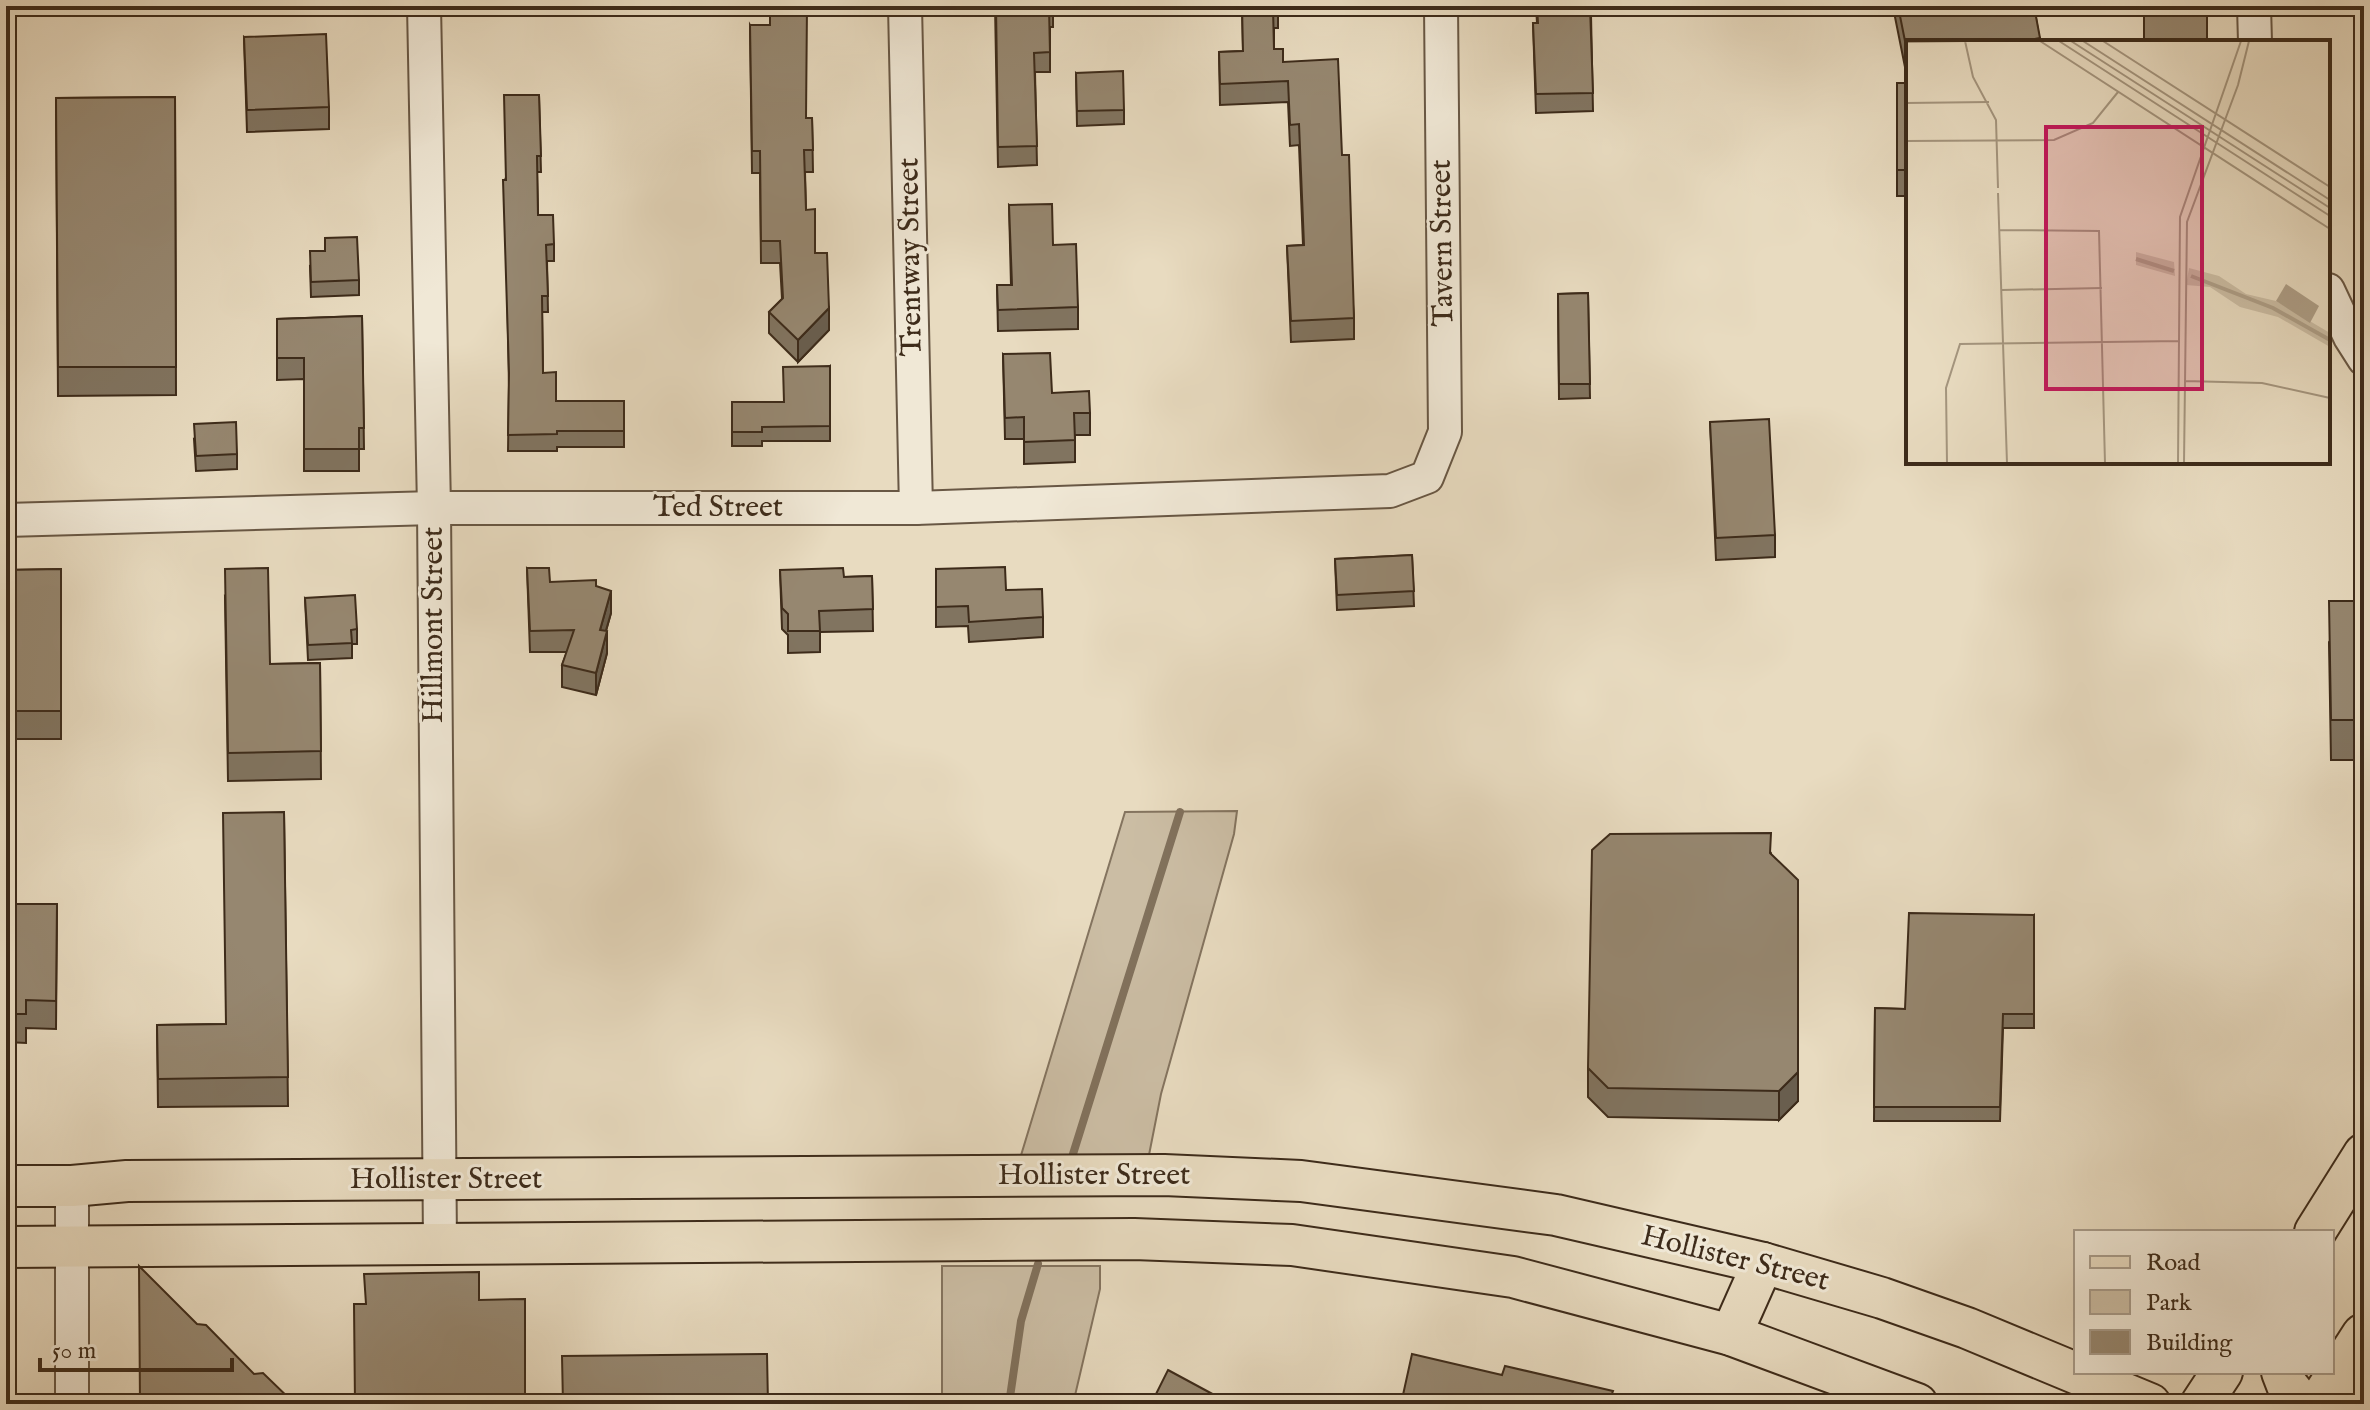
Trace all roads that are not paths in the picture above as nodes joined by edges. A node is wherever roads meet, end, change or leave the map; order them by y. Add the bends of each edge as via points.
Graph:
1 (424, 6) edge
2 (905, 6) edge
3 (1441, 6) edge
4 (2254, 6) edge
5 (2255, 40) edge
6 (2330, 294) edge
7 (2364, 359) edge
8 (1427, 477) joint
9 (434, 508) junction
10 (916, 508) junction
11 (6, 520) edge
12 (2364, 1154) edge
13 (439, 1181) junction
14 (6, 1186) edge
15 (72, 1186) junction
16 (2316, 1230) edge
17 (440, 1244) junction
18 (72, 1246) junction
19 (6, 1247) edge
20 (1763, 1263) junction
21 (1731, 1335) junction
22 (2364, 1336) edge
23 (2074, 1372) edge
24 (2078, 1374) edge
25 (2221, 1374) edge
26 (2283, 1374) edge
27 (72, 1404) edge
28 (1917, 1404) edge
29 (2150, 1404) edge
30 (2201, 1404) edge
31 (2302, 1404) edge
32 (2320, 1404) edge

1 - 9 street, Hillmont Street
2 - 10 street, Trentway Street
3 - 8 street, Tavern Street via 1445,432
4 - 5 street
6 - 7 street
8 - 10 street, Ted Street via 1390,491
9 - 10 street, Ted Street
9 - 11 street, Ted Street
9 - 13 street, Hillmont Street
12 - 16 main road
13 - 15 main road, Hollister Street via 127,1181
13 - 17 street, Hillmont Street
13 - 20 main road, Hollister Street via 1164,1175 1301,1181 1556,1215
14 - 15 main road, Hollister Street
15 - 18 street
17 - 18 main road
17 - 21 main road via 1168,1239 1292,1245 1513,1277
18 - 19 main road
18 - 27 street
20 - 21 main road
20 - 23 main road, Hollister Street via 1882,1298
21 - 28 main road
22 - 32 highway
24 - 29 main road, Hollister Street
25 - 30 main road
26 - 31 main road

